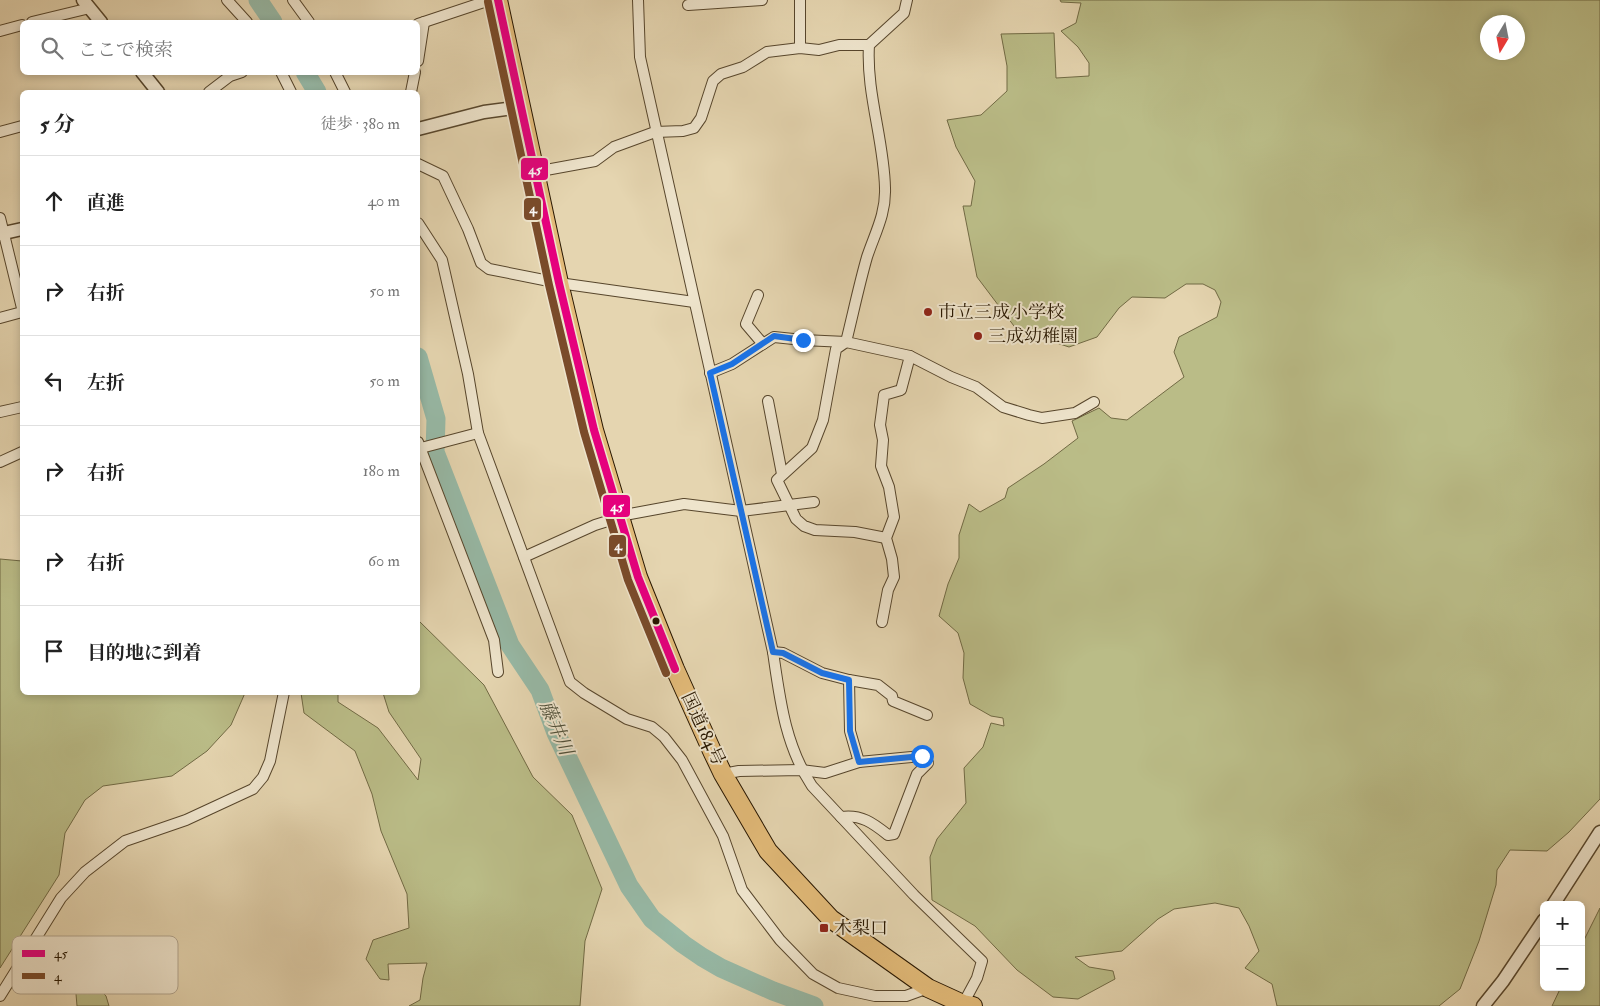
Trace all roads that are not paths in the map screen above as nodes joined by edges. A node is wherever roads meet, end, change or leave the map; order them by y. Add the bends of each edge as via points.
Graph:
1 (227, 0) edge
2 (293, 0) edge
3 (490, 0) edge
4 (498, 0) edge
5 (638, 0) edge
6 (762, 0) edge
7 (800, 0) edge
8 (907, 0) edge
9 (86, 4) edge
10 (688, 5) dead end
11 (38, 20) edge
12 (99, 20) edge
13 (245, 20) edge
14 (308, 20) edge
15 (421, 23) edge
16 (20, 25) edge
17 (0, 30) edge
18 (869, 45) junction
19 (800, 48) junction
20 (144, 75) edge
21 (233, 75) edge
22 (282, 75) edge
23 (336, 75) edge
24 (414, 75) edge
25 (156, 90) edge
26 (212, 90) edge
27 (290, 90) edge
28 (344, 90) edge
29 (411, 90) edge
30 (521, 107) junction
31 (20, 127) edge
32 (420, 128) edge
33 (0, 132) edge
34 (656, 132) junction
35 (420, 165) edge
36 (535, 172) junction
37 (0, 218) edge
38 (420, 226) edge
39 (20, 229) edge
40 (2, 234) edge
41 (559, 282) junction
42 (758, 296) dead end
43 (20, 301) edge
44 (694, 302) junction
45 (20, 313) edge
46 (0, 318) edge
47 (846, 342) junction
48 (763, 344) junction
49 (910, 356) junction
50 (710, 373) junction
51 (768, 401) dead end
52 (1094, 402) dead end
53 (20, 407) edge
54 (0, 412) edge
55 (478, 433) junction
56 (421, 445) edge
57 (20, 453) edge
58 (0, 462) edge
59 (782, 474) junction
60 (814, 502) dead end
61 (789, 505) junction
62 (741, 511) junction
63 (620, 518) junction
64 (886, 538) junction
65 (524, 557) junction
66 (882, 622) dead end
67 (773, 652) junction
68 (498, 672) dead end
69 (849, 680) junction
70 (283, 695) edge
71 (928, 715) dead end
72 (859, 762) junction
73 (801, 770) junction
74 (723, 774) junction
75 (841, 817) junction
76 (1600, 832) edge
77 (1556, 901) edge
78 (1540, 926) edge
79 (37, 936) edge
80 (12, 977) edge
81 (928, 988) junction
82 (0, 996) edge
83 (968, 1005) edge
84 (1483, 1006) edge

1 - 13 street
2 - 14 street
3 - 15 street
4 - 30 highway, 国道184号
5 - 34 street via 640,57
6 - 10 street
7 - 19 street
8 - 18 street via 898,20
9 - 11 street
9 - 12 street
16 - 17 street
18 - 19 street via 819,50
18 - 47 street via 868,62 882,150 884,206
19 - 34 street via 767,52 743,67 721,74 713,80 701,118 694,128
20 - 25 street
21 - 26 street
22 - 27 street
23 - 28 street
24 - 29 street
30 - 32 street via 484,112
30 - 36 highway, 国道184号
31 - 33 street
34 - 36 street via 614,147 595,161
34 - 44 street
35 - 41 street via 443,176 481,264 489,269
36 - 41 highway, 国道184号
37 - 40 street
38 - 55 street via 442,260
39 - 40 street
40 - 43 street
41 - 44 street
41 - 63 highway, 国道184号 via 594,430
42 - 48 street via 746,324
44 - 50 street
45 - 46 street
47 - 48 street via 774,336
47 - 49 street
47 - 59 street via 836,349 823,420 812,448
48 - 50 street via 732,364
49 - 52 street via 976,387 1003,407 1029,416 1042,418 1075,413
49 - 64 street via 901,390 884,395 880,425 883,440 881,466 889,487 894,518
50 - 62 street
51 - 59 street
53 - 54 street
55 - 56 street
55 - 65 street
56 - 68 street via 494,640
57 - 58 street
59 - 61 street via 777,480
60 - 61 street
61 - 62 street
61 - 64 street via 796,519 815,530
62 - 63 street via 684,504
62 - 67 street
63 - 65 street via 595,525
63 - 74 highway, 国道184号 via 638,577 675,669
64 - 66 street via 894,577
65 - 81 street via 570,682 627,719 652,727 664,737 686,767 723,836 742,890 780,940 813,974 838,988 875,996 906,996
67 - 69 street via 783,653 822,673
67 - 73 street via 790,743
69 - 71 street via 878,685 892,696 893,701
69 - 72 street via 850,731
70 - 79 street via 270,761 264,777 253,789 186,820 126,841 85,872 61,898
72 - 73 street via 824,773
72 - 75 street via 922,756 928,763 917,774 894,834 888,835 874,824 853,816
73 - 74 street
73 - 75 street
74 - 81 highway, 国道184号 via 768,851 831,919
75 - 83 street via 982,961
76 - 77 street
78 - 84 street
80 - 82 street
81 - 83 highway, 国道184号

